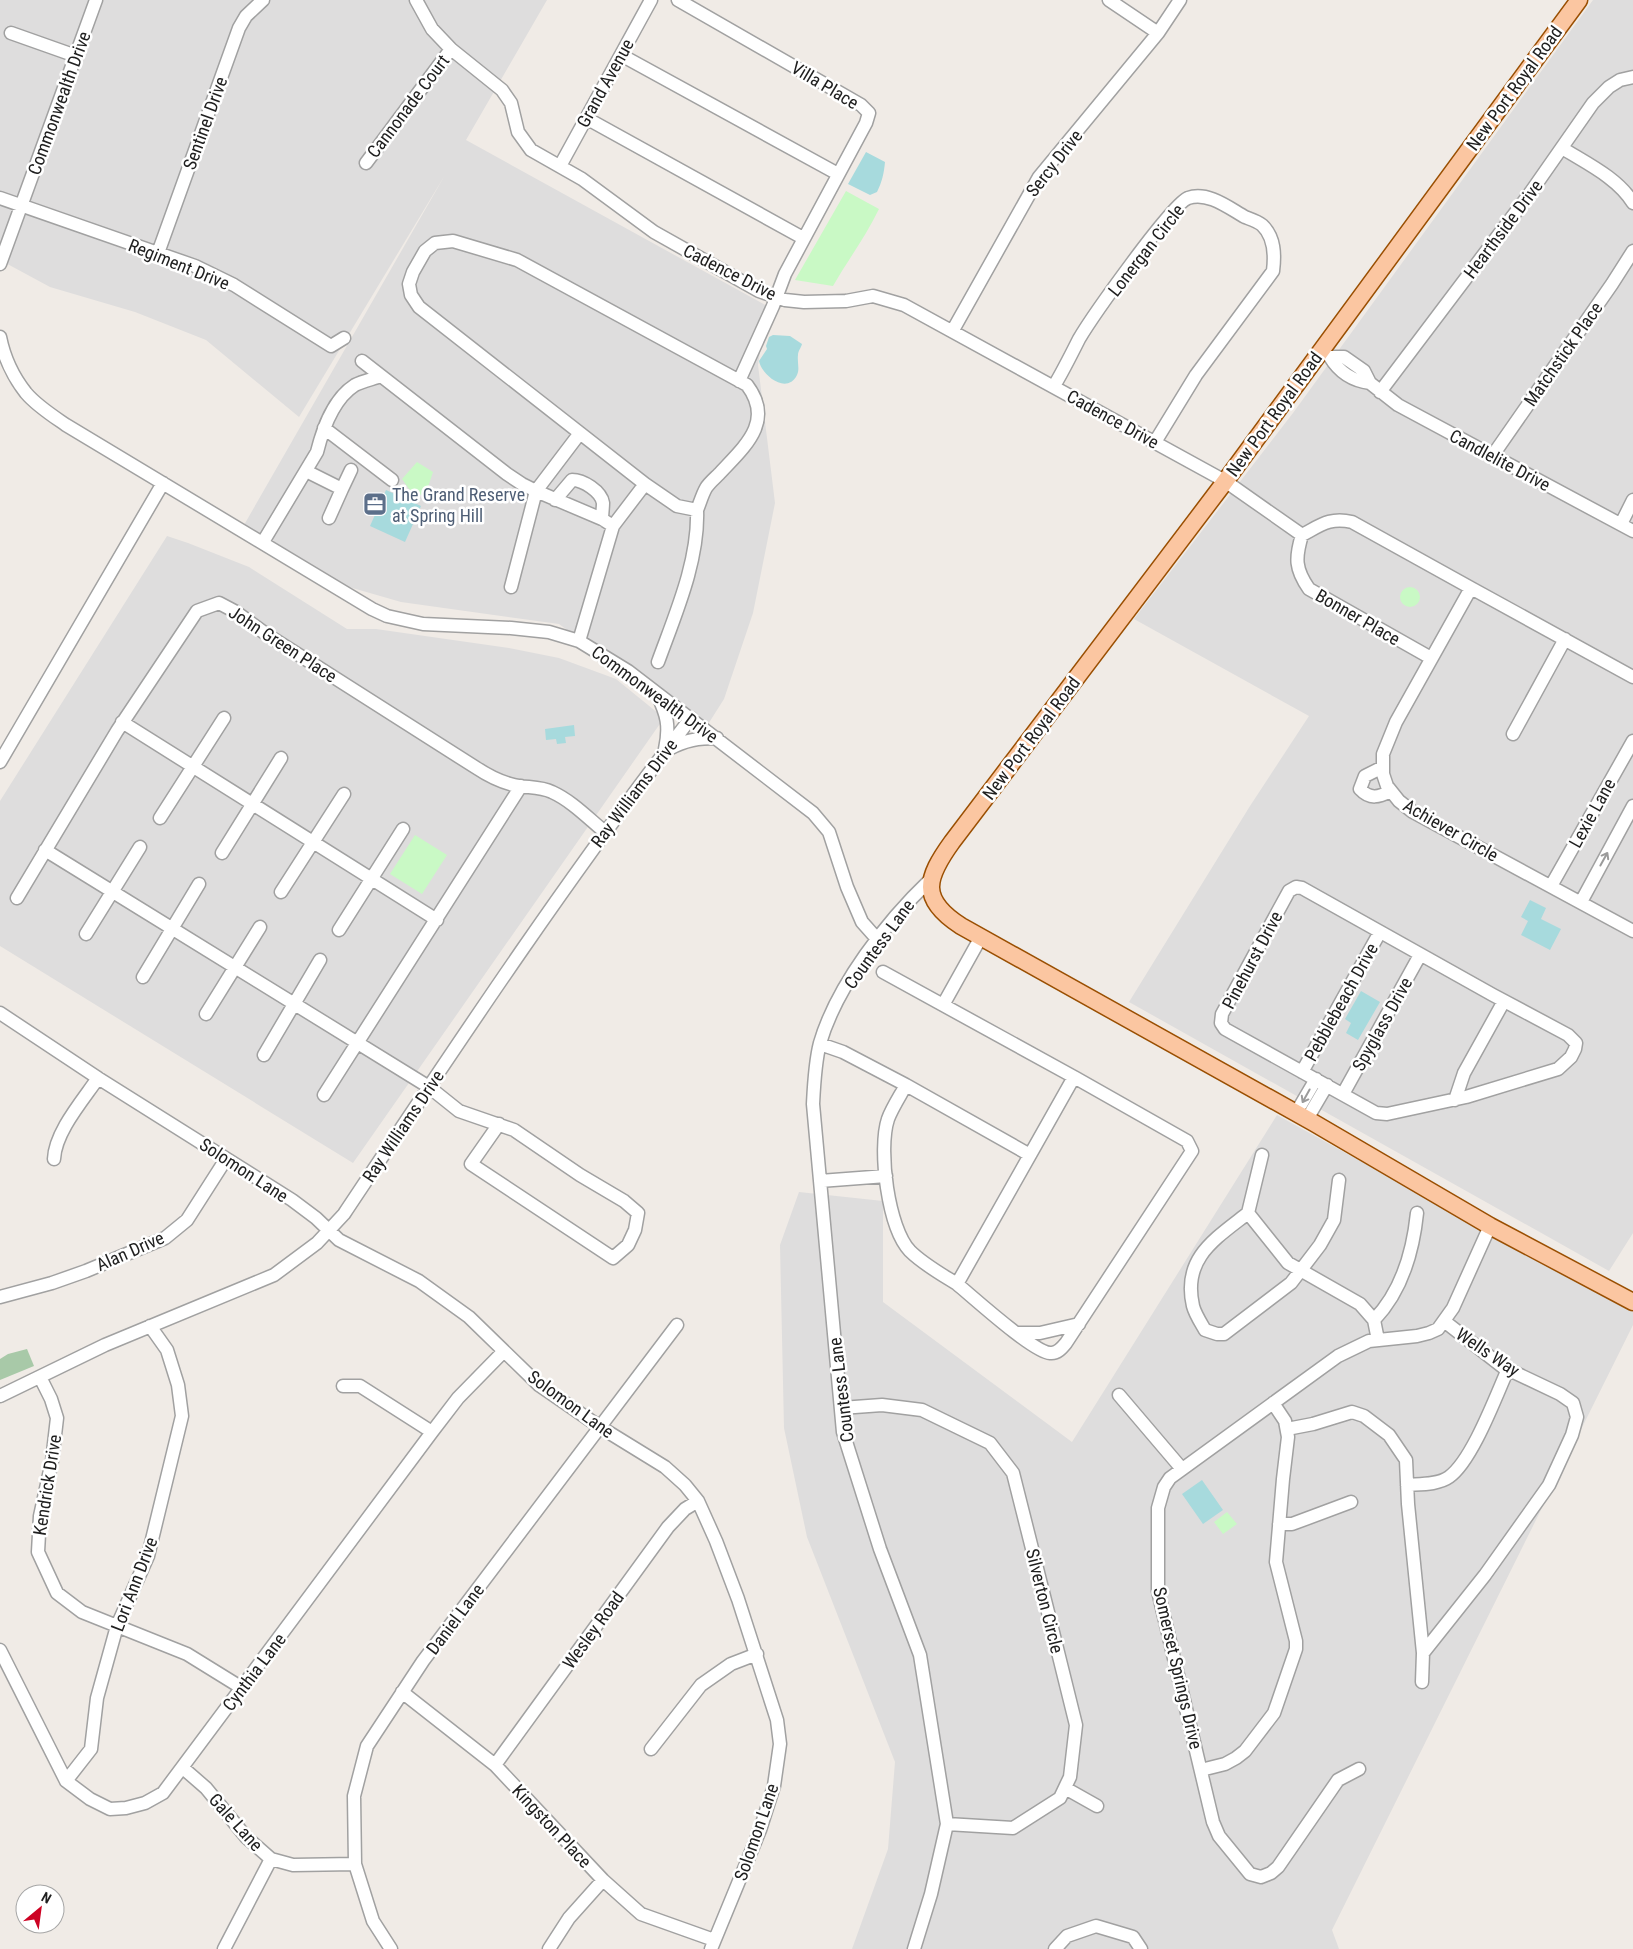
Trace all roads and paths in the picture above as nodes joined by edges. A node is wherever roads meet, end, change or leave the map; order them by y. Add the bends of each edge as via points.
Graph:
1 (96, 0) edge
2 (263, 0) edge
3 (416, 0) edge
4 (651, 0) edge
5 (678, 0) edge
6 (1109, 0) edge
7 (1180, 0) edge
8 (1578, 0) edge
9 (11, 33) dead end
10 (1158, 33) junction
11 (451, 49) junction
12 (620, 55) junction
13 (76, 56) junction
14 (1633, 77) edge
15 (586, 118) junction
16 (1562, 148) junction
17 (366, 163) dead end
18 (560, 166) junction
19 (838, 174) junction
20 (1, 199) edge
21 (1633, 203) edge
22 (21, 207) junction
23 (803, 238) junction
24 (1633, 251) edge
25 (158, 253) junction
26 (0, 264) edge
27 (775, 297) junction
28 (954, 330) junction
29 (0, 337) edge
30 (344, 338) dead end
31 (1326, 353) junction
32 (2, 355) edge
33 (362, 361) dead end
34 (381, 376) junction
35 (739, 381) junction
36 (1054, 386) junction
37 (1380, 392) junction
38 (324, 428) junction
39 (580, 433) junction
40 (1155, 442) junction
41 (1492, 455) junction
42 (351, 470) dead end
43 (306, 471) junction
44 (392, 480) dead end
45 (1225, 481) junction
46 (163, 483) junction
47 (645, 484) junction
48 (342, 489) junction
49 (536, 491) junction
50 (555, 500) junction
51 (1633, 500) edge
52 (698, 510) junction
53 (329, 518) dead end
54 (607, 522) junction
55 (1621, 524) junction
56 (1633, 531) edge
57 (1302, 535) junction
58 (263, 542) junction
59 (511, 587) dead end
60 (1471, 588) junction
61 (1565, 639) junction
62 (579, 641) junction
63 (1431, 658) junction
64 (658, 662) dead end
65 (1633, 677) edge
66 (657, 693) junction
67 (224, 718) dead end
68 (691, 718) junction
69 (122, 722) junction
70 (1513, 734) dead end
71 (717, 738) junction
72 (1633, 741) edge
73 (665, 752) junction
74 (281, 758) dead end
75 (0, 762) edge
76 (1383, 767) junction
77 (193, 768) junction
78 (522, 786) junction
79 (1391, 791) junction
80 (344, 794) dead end
81 (252, 803) junction
82 (1633, 806) edge
83 (160, 818) dead end
84 (403, 829) dead end
85 (606, 832) junction
86 (314, 841) junction
87 (140, 847) dead end
88 (45, 850) junction
89 (222, 853) dead end
90 (372, 879) junction
91 (930, 880) junction
92 (199, 884) dead end
93 (1551, 886) junction
94 (112, 892) junction
95 (281, 892) dead end
96 (17, 898) dead end
97 (1580, 902) junction
98 (437, 920) junction
99 (260, 926) dead end
100 (172, 929) junction
101 (339, 930) dead end
102 (1633, 931) edge
103 (1380, 932) junction
104 (86, 934) dead end
105 (980, 937) junction
106 (878, 940) junction
107 (1420, 955) junction
108 (320, 960) dead end
109 (235, 968) junction
110 (883, 972) dead end
111 (143, 977) dead end
112 (1504, 1001) junction
113 (294, 1004) junction
114 (943, 1005) junction
115 (0, 1013) edge
116 (206, 1014) dead end
117 (357, 1043) junction
118 (820, 1044) junction
119 (264, 1055) dead end
120 (1302, 1072) junction
121 (98, 1078) junction
122 (1074, 1078) junction
123 (1316, 1079) junction
124 (906, 1085) junction
125 (1327, 1086) junction
126 (429, 1087) junction
127 (324, 1094) dead end
128 (1343, 1094) junction
129 (1455, 1100) junction
130 (1302, 1116) junction
131 (500, 1124) junction
132 (1030, 1155) junction
133 (1262, 1156) dead end
134 (54, 1158) dead end
135 (226, 1158) junction
136 (886, 1176) junction
137 (1339, 1180) dead end
138 (820, 1181) junction
139 (1248, 1213) junction
140 (1417, 1213) dead end
141 (1490, 1226) junction
142 (329, 1232) junction
143 (1300, 1271) junction
144 (956, 1284) junction
145 (0, 1298) edge
146 (1633, 1302) edge
147 (1374, 1320) junction
148 (1444, 1321) junction
149 (1079, 1324) junction
150 (677, 1325) dead end
151 (150, 1326) junction
152 (1018, 1333) junction
153 (1378, 1340) junction
154 (504, 1351) junction
155 (1508, 1369) junction
156 (40, 1377) junction
157 (343, 1386) dead end
158 (1119, 1395) dead end
159 (0, 1396) edge
160 (1273, 1403) junction
161 (842, 1408) junction
162 (600, 1427) junction
163 (1288, 1429) junction
164 (432, 1432) junction
165 (1182, 1469) junction
166 (1407, 1485) junction
167 (698, 1501) junction
168 (1351, 1502) dead end
169 (1280, 1524) junction
170 (116, 1626) junction
171 (0, 1650) edge
172 (1423, 1653) junction
173 (756, 1654) junction
174 (1422, 1682) dead end
175 (242, 1688) junction
176 (402, 1692) junction
177 (651, 1749) dead end
178 (495, 1765) junction
179 (183, 1768) junction
180 (1360, 1769) dead end
181 (1201, 1770) junction
182 (66, 1781) junction
183 (1065, 1788) junction
184 (1097, 1806) dead end
185 (947, 1824) junction
186 (271, 1859) junction
187 (355, 1864) junction
188 (603, 1880) junction
189 (713, 1944) edge
190 (224, 1949) edge
191 (391, 1949) edge
192 (549, 1949) edge
193 (914, 1949) edge
194 (1054, 1949) edge
195 (1141, 1949) edge

1 - 13 street, Commonwealth Drive
2 - 25 street, Sentinel Drive via 239,28
3 - 11 street, Cadence Drive via 432,29
4 - 12 street, Grand Avenue
5 - 19 street, Villa Place via 861,105 869,113
6 - 10 street
7 - 10 street, Sercy Drive
8 - 31 main road, New Port Royal Road
9 - 13 street
10 - 28 street, Sercy Drive via 1039,177
11 - 17 street, Cannonade Court
11 - 18 street, Cadence Drive via 502,90 511,103 518,132 531,150
12 - 15 street, Grand Avenue
12 - 19 street
13 - 22 street, Commonwealth Drive
14 - 16 street, Hearthside Drive via 1608,87
15 - 18 street, Grand Avenue
15 - 23 street
16 - 21 street via 1617,185
16 - 37 street, Hearthside Drive
18 - 27 street, Cadence Drive via 654,232
19 - 23 street, Villa Place
20 - 22 street, Regiment Drive
22 - 25 street, Regiment Drive
22 - 26 street, Commonwealth Drive
23 - 27 street, Villa Place
24 - 41 street, Matchstick Place
25 - 30 street, Regiment Drive via 234,285 331,346
27 - 28 street, Cadence Drive via 804,302 846,301 873,296 904,305
27 - 35 street, Villa Place
28 - 36 street, Cadence Drive
29 - 32 street
31 - 37 street, Candlelite Drive via 1344,357 1364,371
31 - 45 main road, New Port Royal Road
32 - 46 street, Commonwealth Drive via 27,394 47,411
33 - 34 street
34 - 38 street via 355,385 334,408
34 - 49 street via 507,474
35 - 39 street via 517,260 453,241 435,243 425,251 409,284 411,295 419,307
35 - 52 street via 747,385 754,395 759,410 756,428 748,443 706,487
36 - 40 street, Cadence Drive
36 - 40 street, Lonergan Circle via 1080,338 1175,208 1189,198 1202,198 1219,202 1262,225 1275,253 1273,271 1196,375
37 - 41 street, Candlelite Drive via 1398,405
38 - 43 street via 317,452
38 - 44 street
39 - 47 street
39 - 49 street
40 - 45 street, Cadence Drive
41 - 55 street, Candlelite Drive
42 - 48 street
43 - 48 street
43 - 58 street
45 - 57 street
45 - 91 main road, New Port Royal Road via 936,863
46 - 58 street, Commonwealth Drive
46 - 75 street
47 - 52 street via 677,506
47 - 54 street
48 - 53 street
49 - 50 street
49 - 59 street
50 - 54 street
50 - 54 street via 572,480 579,480 598,493
51 - 55 street
52 - 64 street via 698,530 684,589
54 - 62 street
55 - 56 street, Candlelite Drive
57 - 60 street via 1333,520 1352,522
57 - 63 street, Bonner Place via 1296,559 1298,571 1309,589
58 - 62 street, Commonwealth Drive via 387,616 423,624 549,632
60 - 61 street
60 - 63 street, Achiever Circle
61 - 65 street
61 - 70 street
62 - 66 street, Commonwealth Drive
63 - 76 street, Achiever Circle via 1396,722 1383,754
66 - 68 street, Commonwealth Drive
66 - 73 street via 667,714
67 - 77 street
68 - 71 street, Commonwealth Drive
68 - 73 street, Ray Williams Drive
69 - 77 street
69 - 78 street, John Green Place via 196,611 219,603 475,768 494,779
69 - 88 street, John Green Place
71 - 73 street via 680,742
71 - 106 street, Commonwealth Drive via 813,813 828,832 862,922
72 - 93 street, Lexie Lane
73 - 85 street, Ray Williams Drive
74 - 81 street
76 - 79 street, Achiever Circle
76 - 79 street via 1365,776 1360,789 1373,797
77 - 81 street
77 - 83 street
78 - 85 street, John Green Place via 552,791
78 - 98 street
79 - 93 street, Achiever Circle via 1413,812
80 - 86 street
81 - 86 street
81 - 89 street
97 -> 82 street, Lexie Lane
84 - 90 street
85 - 126 street, Ray Williams Drive
86 - 90 street
86 - 95 street
87 - 94 street
88 - 94 street
88 - 96 street, John Green Place
90 - 98 street
90 - 101 street
91 - 105 main road via 934,899 942,912
91 - 106 street, Countess Lane via 904,904
92 - 100 street
93 - 97 street, Achiever Circle
94 - 100 street
94 - 104 street
97 - 102 street, Achiever Circle
98 - 117 street
99 - 109 street
100 - 109 street
100 - 111 street
103 - 107 street, Pinehurst Drive
103 - 120 street, Pebblebeach Drive
103 - 120 street, Pinehurst Drive via 1302,888 1289,891 1222,1014 1221,1023 1225,1029
105 - 114 street
105 - 130 main road
106 - 118 street, Countess Lane via 856,970 828,1021
107 - 112 street, Pinehurst Drive
107 - 128 street, Spyglass Drive
108 - 113 street
109 - 113 street
109 - 116 street
110 - 114 street
112 - 129 street via 1464,1073
112 - 129 street, Pinehurst Drive via 1568,1035 1576,1043 1575,1049 1558,1069
113 - 117 street
113 - 119 street
114 - 122 street
115 - 121 street, Solomon Lane
117 - 126 street
117 - 127 street
118 - 124 street via 843,1052
118 - 138 street, Countess Lane via 813,1104
120 - 123 street, Pinehurst Drive
121 - 134 street via 58,1136
121 - 135 street, Solomon Lane
122 - 132 street
122 - 149 street via 1187,1141 1192,1151
123 - 125 street, Pinehurst Drive
123 -> 130 street
124 - 132 street
124 - 136 street via 889,1118 885,1134
125 - 128 street, Pinehurst Drive
125 - 130 street
126 - 131 street via 459,1111
126 - 142 street, Ray Williams Drive
128 - 129 street, Pinehurst Drive via 1376,1113 1388,1114
130 - 141 main road
131 - 131 street via 514,1130 638,1213 628,1245 613,1258 471,1164
132 - 144 street
133 - 139 street
135 - 142 street, Solomon Lane via 292,1200
135 - 145 street, Alan Drive via 187,1220 164,1238 86,1271
136 - 138 street
136 - 144 street via 892,1218 899,1236 910,1251
137 - 143 street via 1334,1220
138 - 161 street, Countess Lane
139 - 143 street via 1288,1263
139 - 143 street via 1211,1242 1192,1269 1193,1308 1205,1330 1224,1334 1292,1283
140 - 147 street via 1414,1243 1401,1281 1386,1308
141 - 146 main road
141 - 148 street, Somerset Springs Drive
142 - 151 street, Ray Williams Drive via 274,1275
142 - 154 street, Solomon Lane via 419,1281 470,1317
143 - 147 street via 1360,1304
144 - 152 street
147 - 153 street
148 - 153 street, Somerset Springs Drive via 1429,1333
148 - 155 street, Wells Way
149 - 152 street via 1040,1333
149 - 152 street via 1059,1351 1050,1353 1032,1345
150 - 162 street, Daniel Lane
151 - 156 street, Ray Williams Drive
151 - 170 street, Lori Ann Drive via 166,1350 178,1385 182,1416 148,1556
153 - 160 street, Somerset Springs Drive via 1368,1341 1338,1356
154 - 162 street, Solomon Lane via 540,1385
154 - 164 street, Cynthia Lane via 458,1398
155 - 166 street via 1476,1439 1450,1477
155 - 172 street, Wells Way via 1573,1403 1577,1417 1572,1435 1549,1485 1485,1575
156 - 159 street, Ray Williams Drive
156 - 170 street, Kendrick Drive via 57,1418 40,1516 38,1552 58,1593 82,1612
157 - 164 street via 360,1386
158 - 165 street
160 - 163 street
160 - 165 street, Somerset Springs Drive
161 - 183 street, Silverton Circle via 882,1405 922,1410 990,1443 1013,1473 1076,1725 1070,1777
161 - 185 street, Countess Lane via 843,1432 880,1549 920,1655
162 - 167 street, Solomon Lane via 665,1467
162 - 176 street, Daniel Lane
163 - 166 street via 1352,1412 1364,1416 1389,1435 1406,1460
163 - 169 street
164 - 175 street, Cynthia Lane
165 - 181 street, Somerset Springs Drive via 1164,1487 1158,1508 1158,1591
166 - 172 street
167 - 173 street, Solomon Lane
167 - 178 street, Wesley Road via 668,1527
168 - 169 street via 1292,1524
169 - 181 street via 1277,1568 1296,1649 1274,1713 1245,1750 1225,1764
170 - 175 street, Kendrick Drive via 187,1654
170 - 182 street, Lori Ann Drive via 97,1698 91,1749
171 - 182 street, Cynthia Lane
172 - 174 street
173 - 177 street via 731,1664 701,1685
173 - 189 street, Solomon Lane via 777,1720 780,1744 774,1786 760,1830
175 - 179 street, Cynthia Lane
176 - 178 street, Kingston Place
176 - 187 street, Daniel Lane via 367,1746 354,1796
178 - 188 street, Kingston Place
179 - 182 street, Cynthia Lane via 163,1793 145,1803 126,1808 110,1809
179 - 186 street, Gale Lane via 206,1788 246,1837
180 - 181 street, Somerset Springs Drive via 1338,1780 1278,1867 1261,1877 1250,1874 1219,1836
183 - 184 street
183 - 185 street, Silverton Circle via 1060,1798 1013,1828
185 - 193 street, Countess Lane
186 - 187 street, Gale Lane via 293,1865
186 - 190 street
187 - 191 street, Daniel Lane via 373,1921
188 - 189 street, Kingston Place via 641,1914
188 - 192 street via 568,1918
194 - 195 street via 1066,1936 1096,1926 1133,1937

